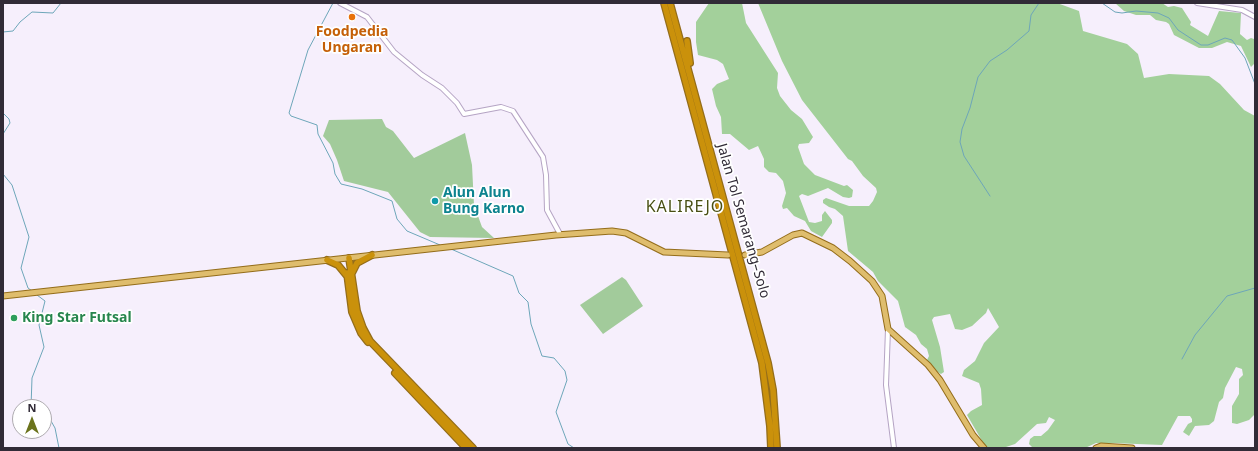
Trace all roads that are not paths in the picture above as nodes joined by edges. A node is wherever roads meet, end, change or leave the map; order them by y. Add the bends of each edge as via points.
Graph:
1 (340, 3) edge
2 (664, 3) edge
3 (670, 3) edge
4 (1197, 3) edge
5 (1255, 17) edge
6 (687, 41) dead end
7 (692, 80) junction
8 (691, 116) dead end
9 (698, 128) junction
10 (560, 234) junction
11 (728, 254) dead end
12 (372, 255) junction
13 (745, 255) dead end
14 (348, 258) junction
15 (326, 260) junction
16 (349, 276) junction
17 (3, 296) edge
18 (888, 329) junction
19 (893, 335) junction
20 (887, 337) junction
21 (466, 448) edge
22 (473, 448) edge
23 (771, 448) edge
24 (777, 448) edge
25 (894, 448) edge
26 (984, 448) edge
27 (1096, 448) edge
28 (1132, 448) edge

1 - 10 street via 367,17 394,52 442,88 464,114 502,107 512,111 543,157 547,210
2 - 9 highway, Jalan Tol Semarang–Solo
3 - 7 highway, Jalan Tol Semarang–Solo
4 - 5 street via 1242,10
6 - 7 highway
7 - 24 highway, Jalan Tol Semarang–Solo via 768,363 773,390
8 - 9 highway
9 - 23 highway, Jalan Tol Semarang–Solo via 762,363
10 - 11 main road via 618,231 664,252
10 - 12 main road
12 - 14 main road
12 - 16 highway via 357,263
13 - 18 main road via 762,252 798,233 809,234 833,248 872,281 882,296
14 - 15 main road
14 - 16 highway
15 - 16 highway via 338,265
15 - 17 main road
16 - 21 highway via 352,312 361,333 376,353
16 - 22 highway via 357,311 370,341
18 - 19 main road
18 - 20 street
19 - 20 main road
19 - 26 main road via 928,364
20 - 25 street via 886,385
27 - 28 main road

